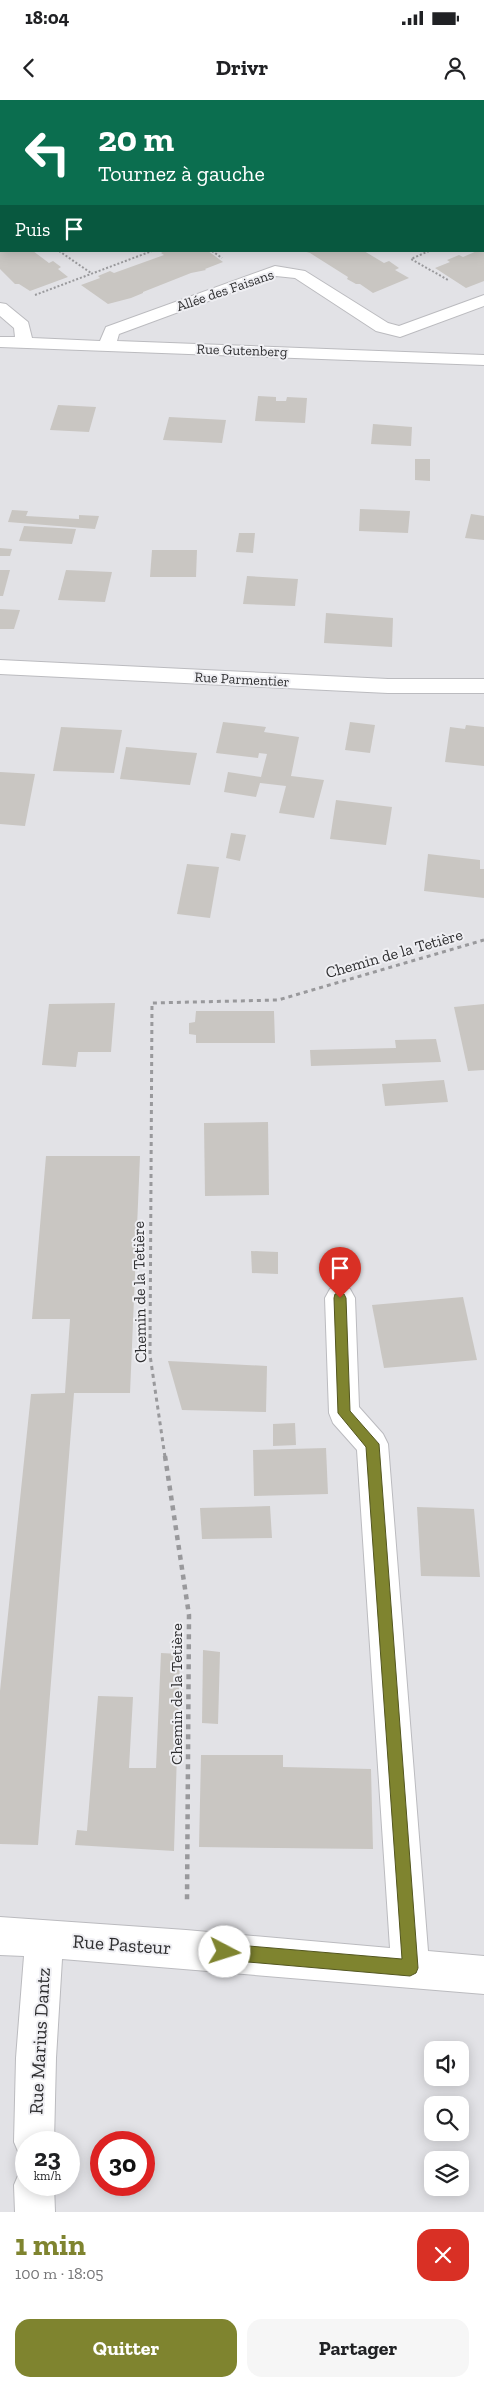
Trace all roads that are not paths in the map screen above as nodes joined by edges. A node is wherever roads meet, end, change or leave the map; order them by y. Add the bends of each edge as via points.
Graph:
1 (484, 300) edge
2 (0, 308) edge
3 (0, 342) edge
4 (24, 343) junction
5 (107, 345) junction
6 (484, 360) edge
7 (0, 667) edge
8 (484, 686) edge
9 (340, 1298) dead end
10 (0, 1936) edge
11 (44, 1938) junction
12 (410, 1968) junction
13 (484, 1974) edge
14 (35, 2131) edge
15 (34, 2196) edge
16 (35, 2212) edge

1 - 5 street, Allée des Faisans via 400,332 382,326 300,274 276,271 112,330
2 - 4 street via 22,326
3 - 4 street, Rue Gutenberg
4 - 5 street, Rue Gutenberg
5 - 6 street, Rue Gutenberg
7 - 8 street, Rue Parmentier via 388,686
9 - 12 street via 344,1413 372,1444
10 - 11 street, Rue Pasteur
11 - 12 street, Rue Pasteur
11 - 14 street, Rue Marius Dantz
12 - 13 street, Rue Pasteur
15 - 16 street

